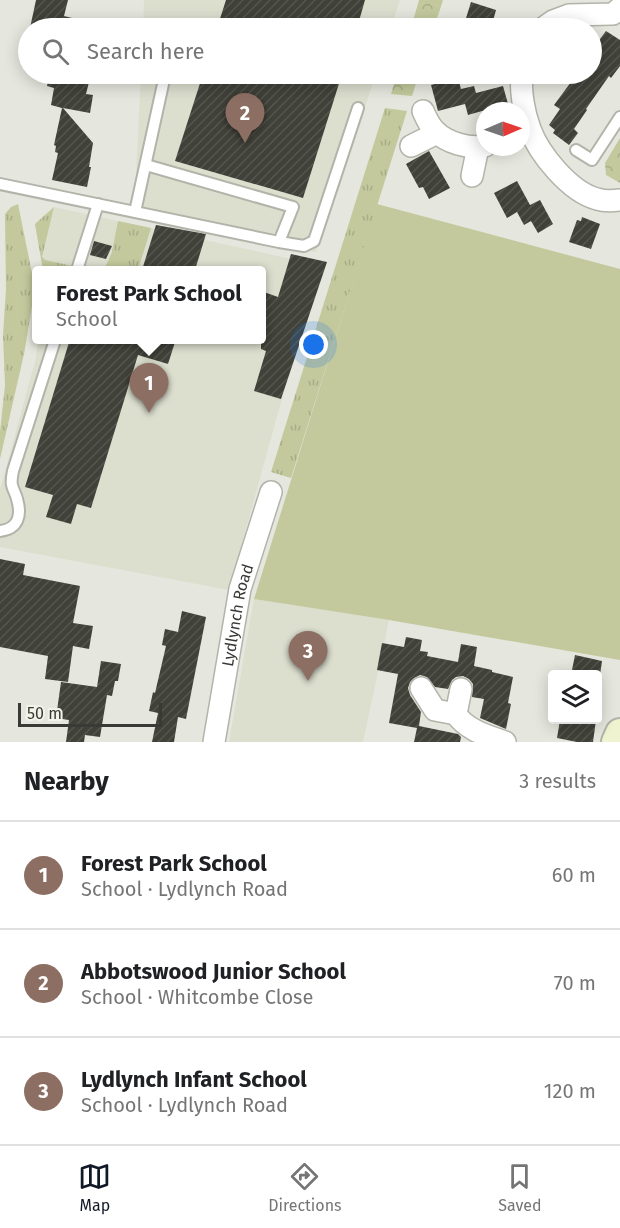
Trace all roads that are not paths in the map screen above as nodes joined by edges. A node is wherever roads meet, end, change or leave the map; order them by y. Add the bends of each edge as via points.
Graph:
1 (618, 14) edge
2 (561, 18) edge
3 (163, 84) edge
4 (523, 84) edge
5 (524, 102) edge
6 (358, 108) dead end
7 (423, 111) dead end
8 (620, 117) edge
9 (437, 133) junction
10 (530, 138) edge
11 (411, 146) dead end
12 (476, 146) edge
13 (576, 150) dead end
14 (478, 156) edge
15 (146, 165) junction
16 (472, 176) dead end
17 (0, 184) edge
18 (620, 200) edge
19 (99, 204) junction
20 (135, 212) junction
21 (279, 242) junction
22 (78, 266) edge
23 (53, 344) edge
24 (271, 492) dead end
25 (0, 531) edge
26 (421, 688) dead end
27 (461, 688) dead end
28 (456, 714) junction
29 (620, 733) edge
30 (214, 742) edge
31 (505, 742) edge
32 (616, 742) edge

1 - 2 street
3 - 15 lane
4 - 5 street
6 - 21 lane via 314,241 304,246
7 - 9 street
8 - 13 lane via 592,160
9 - 11 street
9 - 12 street via 462,145
10 - 18 street via 564,179 580,191 597,199
14 - 16 street
15 - 20 lane
15 - 21 lane via 293,207
17 - 19 lane
19 - 20 lane
19 - 22 lane
20 - 21 lane
23 - 25 lane via 13,471 17,523
24 - 30 street, Lydlynch Road via 240,589
26 - 28 street via 435,710
27 - 28 street
28 - 31 street via 467,727
29 - 32 street

